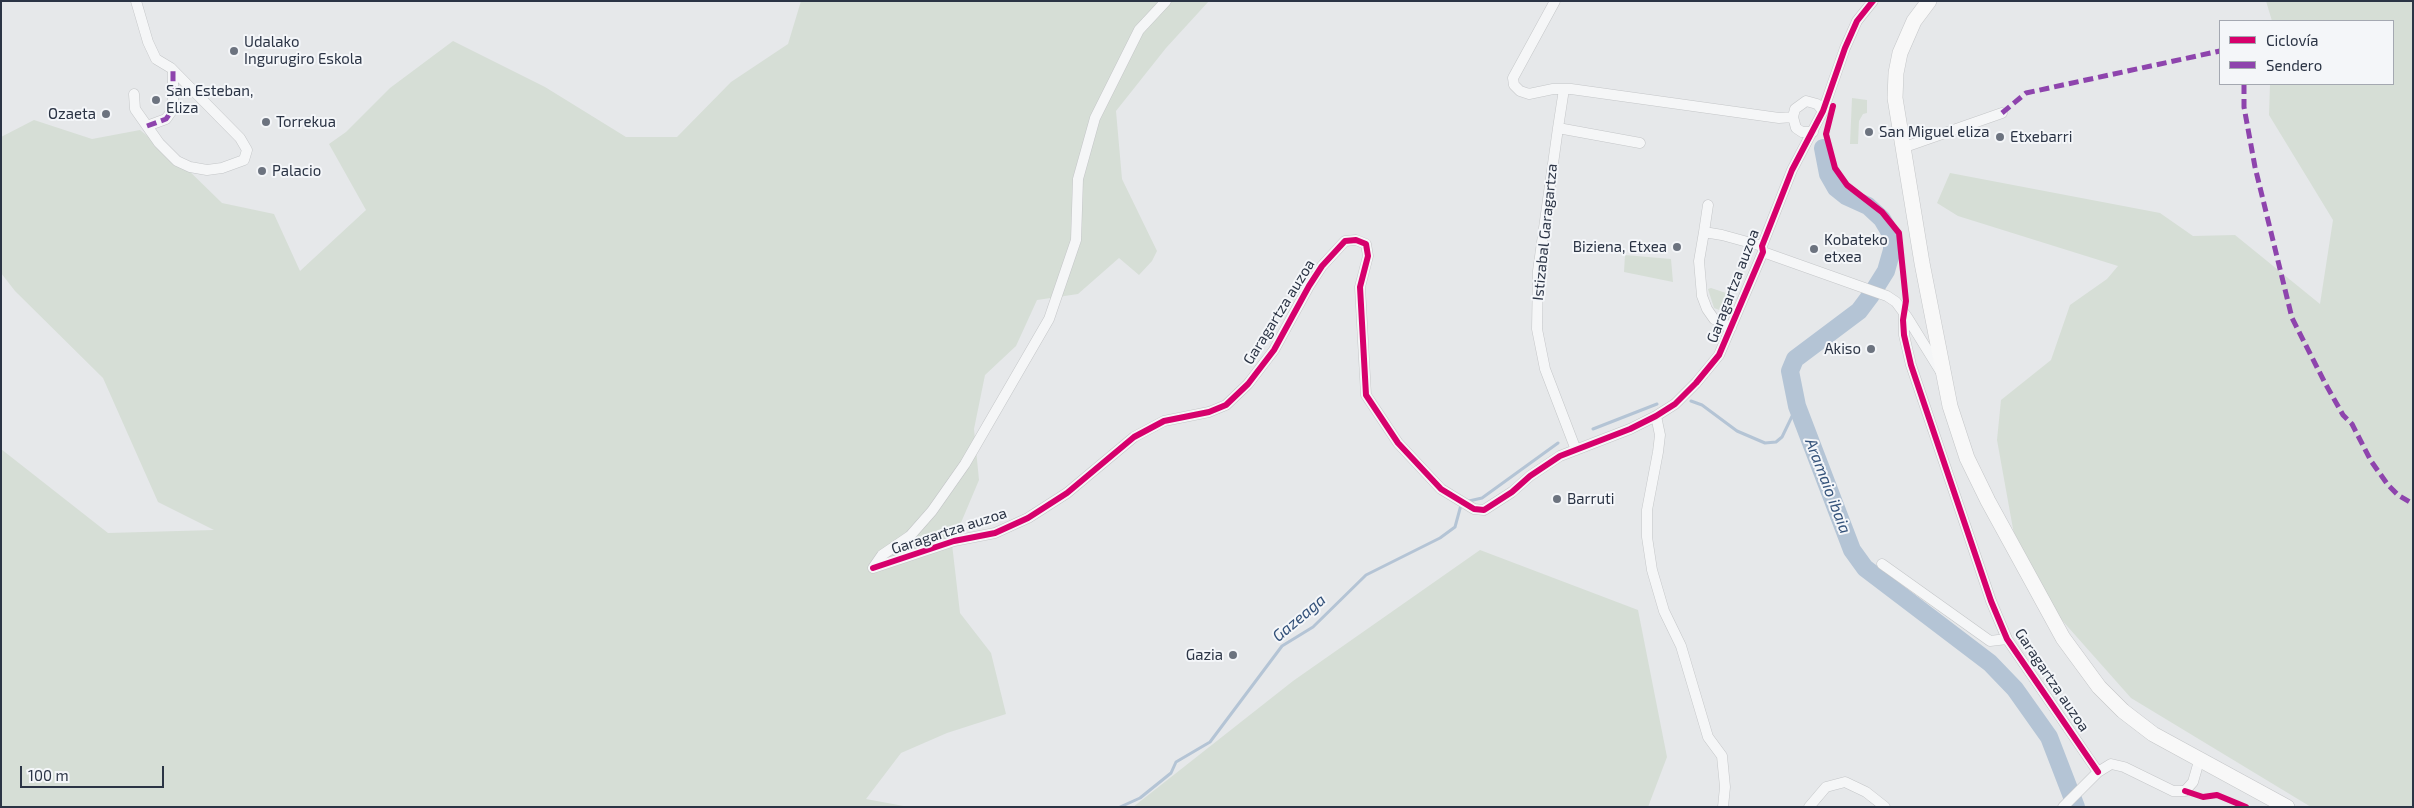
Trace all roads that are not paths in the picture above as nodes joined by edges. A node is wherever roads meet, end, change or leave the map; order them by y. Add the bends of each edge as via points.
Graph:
1 (136, 1) edge
2 (1166, 1) edge
3 (1555, 1) edge
4 (1873, 1) edge
5 (1929, 1) edge
6 (173, 71) junction
7 (1564, 89) junction
8 (134, 94) dead end
9 (1822, 111) junction
10 (2002, 113) dead end
11 (1793, 117) junction
12 (147, 126) junction
13 (1558, 128) junction
14 (1812, 132) junction
15 (1640, 143) dead end
16 (1902, 148) junction
17 (1708, 205) dead end
18 (1704, 232) junction
19 (1762, 249) junction
20 (1904, 313) junction
21 (1731, 328) junction
22 (1944, 378) junction
23 (1656, 416) junction
24 (1576, 450) junction
25 (1882, 564) dead end
26 (2007, 639) junction
27 (2200, 761) junction
28 (2098, 772) junction
29 (1723, 807) edge
30 (1809, 807) edge
31 (1885, 807) edge
32 (2064, 807) edge
33 (2287, 807) edge

1 - 6 street via 152,53
2 - 24 street, Garagartza auzoa via 1138,30 1099,108 1078,178 1076,240 1049,319 965,464 932,511 910,536 882,555 873,568 954,541 995,533 1028,518 1068,493 1134,437 1164,421 1209,412 1226,405 1248,384 1274,350 1322,266 1345,241 1356,240 1366,244 1368,256 1360,287 1366,395 1398,443 1441,489 1474,509 1484,510 1560,456
3 - 7 street via 1513,78 1514,85 1528,94
4 - 9 street via 1857,21
5 - 16 main road via 1906,38 1896,73 1895,98
6 - 12 street via 174,105 166,119
6 - 12 street via 240,138 247,150 246,156 238,163 217,169 190,167 167,153
7 - 11 street via 1779,118
7 - 13 street, Istizabal Garagartza
8 - 12 street via 135,110
9 - 11 street via 1817,104 1802,102
9 - 14 street
10 - 16 street
11 - 14 street via 1798,131
13 - 15 street
13 - 24 street, Istizabal Garagartza via 1538,271 1537,332 1545,369
14 - 19 street, Garagartza auzoa via 1792,170
16 - 22 main road
17 - 18 street
18 - 19 street
18 - 21 street via 1699,261 1702,296 1714,319
19 - 20 street via 1882,293 1896,302
19 - 21 street, Garagartza auzoa
20 - 22 street
20 - 26 street, Garagartza auzoa via 1904,335 1911,365 1991,601
21 - 23 street, Garagartza auzoa via 1719,355 1696,383 1675,404
22 - 27 main road via 1956,429 1967,458 2063,638 2099,687 2123,711
23 - 24 street, Garagartza auzoa
23 - 29 street via 1660,435 1647,510 1652,570 1664,611 1681,646 1708,736 1722,756
25 - 26 street, Garagartza auzoa via 1990,641
26 - 28 street, Garagartza auzoa
27 - 28 street via 2193,782 2186,791 2173,791 2112,764
27 - 33 main road
28 - 32 street
30 - 31 street via 1826,786 1845,782 1866,792

